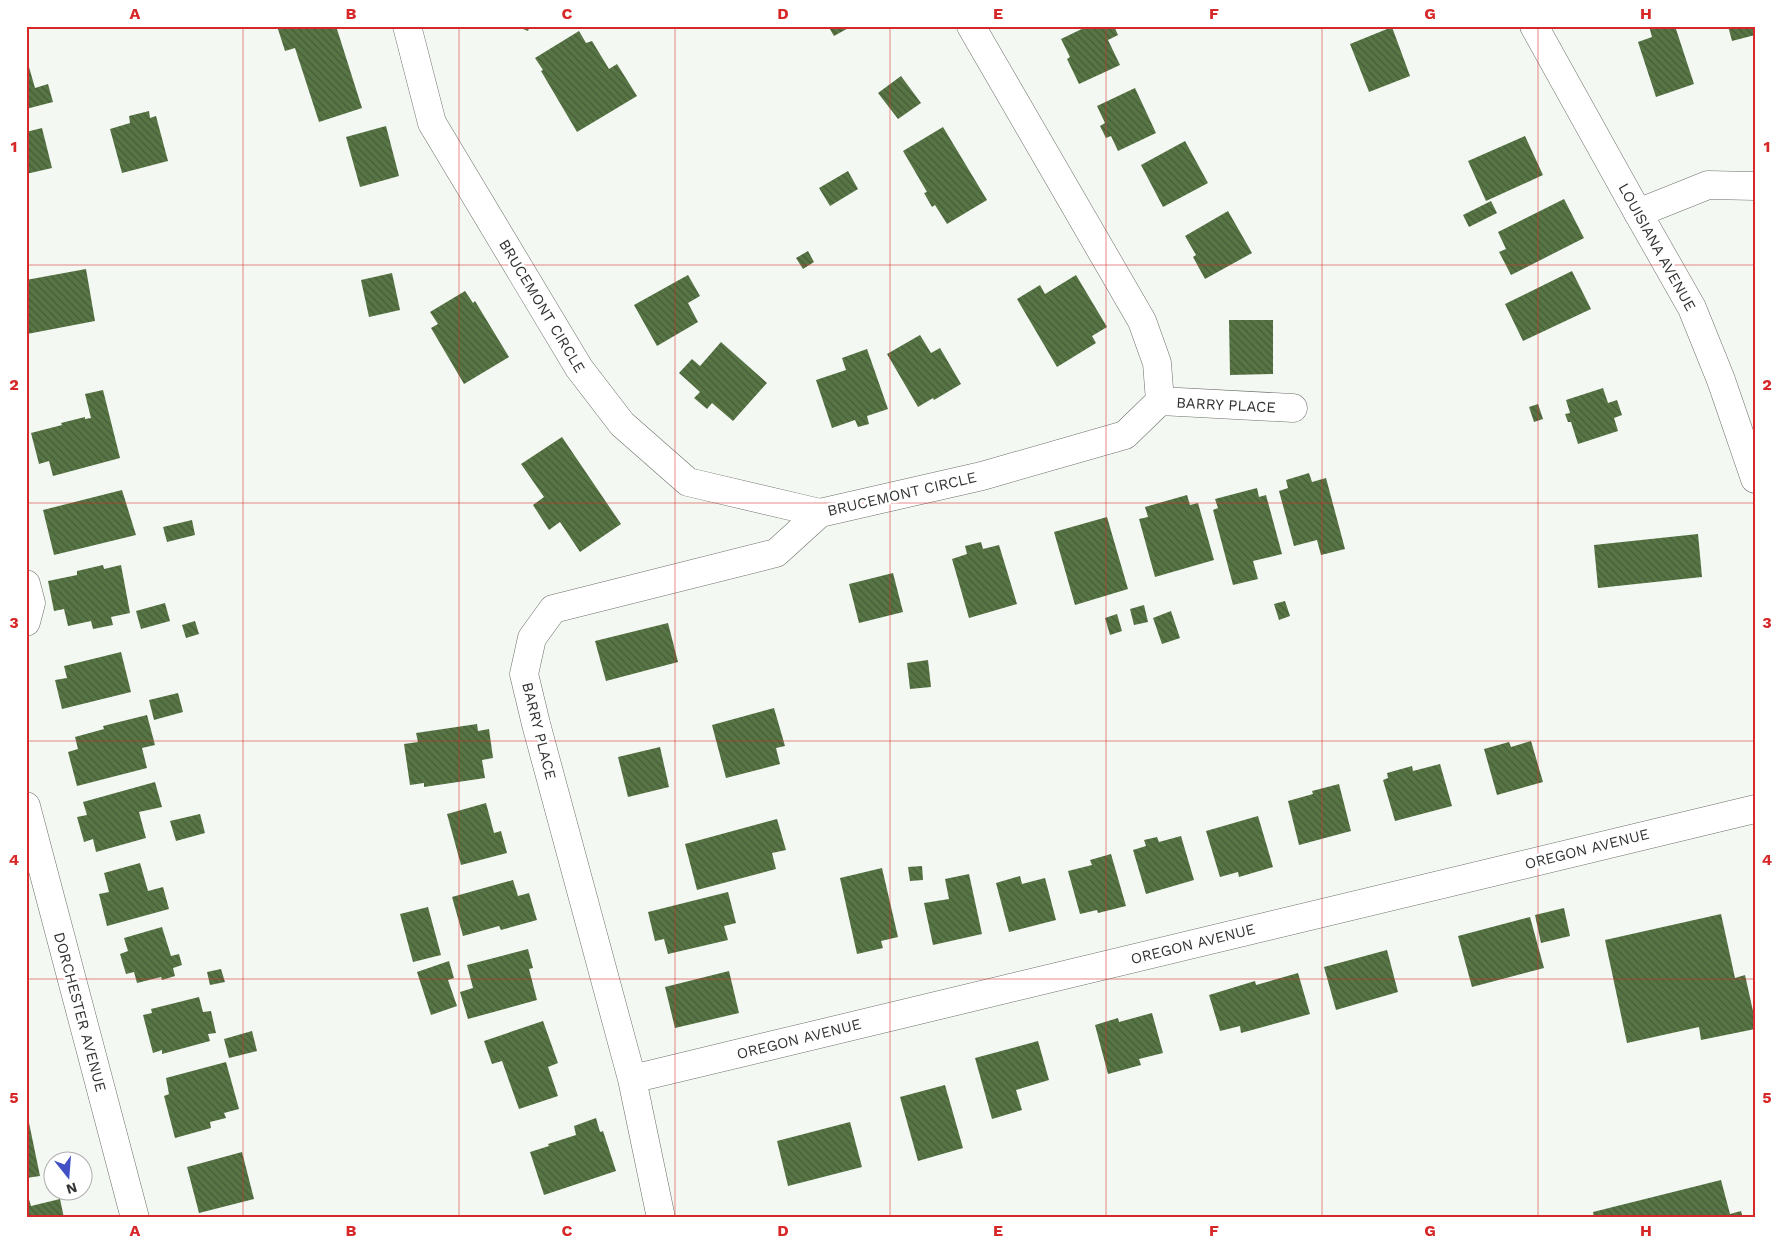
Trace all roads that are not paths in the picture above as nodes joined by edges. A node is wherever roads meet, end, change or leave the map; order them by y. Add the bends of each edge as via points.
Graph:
1 (407, 26) edge
2 (971, 26) edge
3 (1534, 26) edge
4 (1755, 186) edge
5 (1638, 213) junction
6 (1160, 401) junction
7 (1293, 408) dead end
8 (1755, 479) edge
9 (820, 513) junction
10 (26, 584) edge
11 (26, 622) edge
12 (26, 806) edge
13 (1755, 809) edge
14 (632, 1079) junction
15 (135, 1218) edge
16 (661, 1218) edge

1 - 9 street, BRUCEMONT CIRCLE via 432,123 579,368 622,424 688,482
2 - 6 street via 1142,321 1157,362
3 - 5 street, LOUISIANA AVENUE
4 - 5 street via 1708,185
5 - 8 street, LOUISIANA AVENUE via 1692,308
6 - 7 street, BARRY PLACE
6 - 9 street, BRUCEMONT CIRCLE via 1125,435 982,476
9 - 14 street, BARRY PLACE via 776,553 553,609 532,638 524,674
10 - 11 street via 31,603
12 - 15 street, DORCHESTER AVENUE
13 - 14 street, OREGON AVENUE
14 - 16 street, BARRY PLACE

